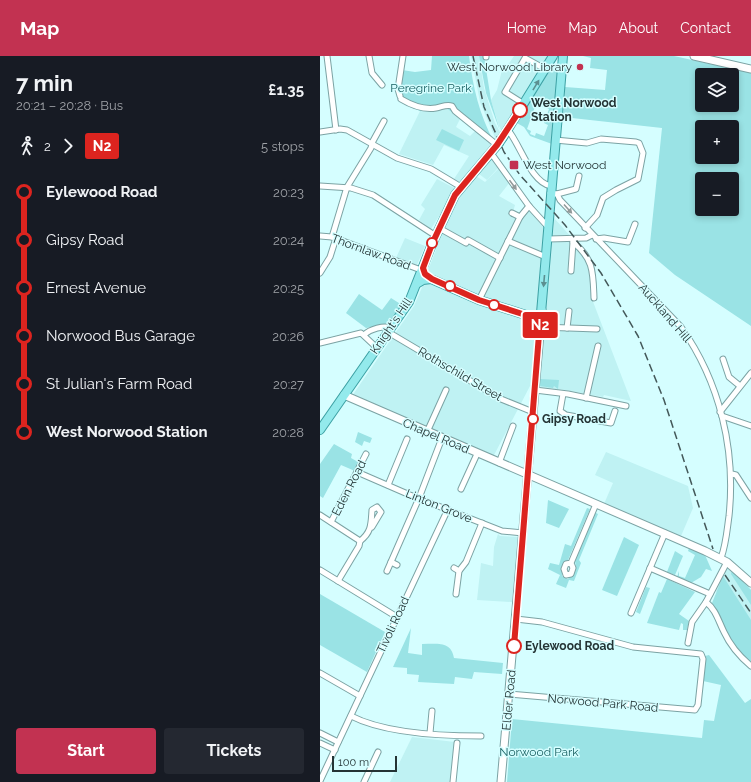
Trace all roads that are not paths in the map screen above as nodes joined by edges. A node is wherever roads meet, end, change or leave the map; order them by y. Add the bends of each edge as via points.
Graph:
1 (327, 56) edge
2 (369, 56) edge
3 (402, 56) edge
4 (563, 56) edge
5 (694, 56) edge
6 (549, 63) edge
7 (562, 68) junction
8 (751, 69) edge
9 (382, 85) dead end
10 (524, 104) junction
11 (384, 121) dead end
12 (336, 130) junction
13 (320, 132) edge
14 (502, 139) junction
15 (555, 140) junction
16 (372, 144) junction
17 (491, 153) junction
18 (579, 176) dead end
19 (320, 186) edge
20 (461, 187) junction
21 (347, 188) junction
22 (553, 191) junction
23 (529, 206) junction
24 (512, 213) dead end
25 (520, 217) junction
26 (635, 224) dead end
27 (549, 228) junction
28 (585, 228) junction
29 (437, 232) junction
30 (320, 236) edge
31 (594, 237) junction
32 (334, 238) junction
33 (548, 239) junction
34 (573, 240) junction
35 (508, 241) junction
36 (546, 257) junction
37 (500, 258) junction
38 (422, 269) junction
39 (571, 271) dead end
40 (320, 273) edge
41 (432, 279) junction
42 (418, 283) junction
43 (594, 298) dead end
44 (479, 300) junction
45 (542, 310) junction
46 (569, 311) dead end
47 (532, 317) junction
48 (540, 327) junction
49 (567, 328) junction
50 (597, 329) dead end
51 (390, 330) junction
52 (364, 335) junction
53 (320, 343) edge
54 (598, 346) dead end
55 (378, 348) junction
56 (723, 359) dead end
57 (751, 373) edge
58 (740, 386) junction
59 (446, 390) dead end
60 (535, 390) junction
61 (563, 394) junction
62 (344, 395) junction
63 (586, 398) junction
64 (626, 406) dead end
65 (615, 411) dead end
66 (533, 412) junction
67 (721, 414) junction
68 (513, 426) dead end
69 (751, 426) edge
70 (320, 430) edge
71 (427, 432) junction
72 (442, 438) junction
73 (407, 439) dead end
74 (366, 454) dead end
75 (477, 454) junction
76 (499, 463) junction
77 (357, 472) junction
78 (732, 474) junction
79 (528, 475) junction
80 (388, 485) junction
81 (461, 489) dead end
82 (419, 498) junction
83 (751, 498) edge
84 (596, 504) junction
85 (448, 509) junction
86 (320, 515) edge
87 (331, 522) junction
88 (482, 523) junction
89 (372, 527) dead end
90 (523, 533) junction
91 (665, 534) junction
92 (360, 541) junction
93 (724, 560) junction
94 (391, 562) junction
95 (571, 563) dead end
96 (397, 565) dead end
97 (454, 568) dead end
98 (650, 568) junction
99 (320, 570) edge
100 (386, 571) dead end
101 (460, 571) junction
102 (338, 581) junction
103 (751, 584) edge
104 (456, 594) dead end
105 (710, 594) junction
106 (706, 602) junction
107 (631, 613) dead end
108 (397, 617) junction
109 (516, 619) junction
110 (688, 643) dead end
111 (751, 666) edge
112 (320, 673) edge
113 (509, 694) junction
114 (360, 696) junction
115 (432, 711) dead end
116 (351, 716) junction
117 (320, 733) edge
118 (430, 733) junction
119 (481, 736) dead end
120 (338, 742) junction
121 (320, 743) edge
122 (457, 743) dead end
123 (335, 750) junction
124 (378, 752) dead end
125 (320, 781) edge
126 (364, 782) edge
127 (453, 782) edge
128 (501, 782) edge

1 - 12 street
2 - 9 street via 372,73
3 - 14 street via 398,89 400,98 428,108 452,106 455,111
4 - 7 main road
5 - 8 street
6 - 7 main road
10 -> 6 main road, Knight's Hill
6 - 10 street via 525,58 505,92
7 - 15 main road
10 - 14 main road, Knight's Hill
11 - 16 street
12 - 13 street
12 - 16 street via 348,130
14 - 17 main road, Knight's Hill
14 - 22 street, Auckland Hill
15 - 22 main road
15 - 28 street via 587,143 601,139 637,142 643,151 638,179 603,198 597,215
16 - 20 street via 398,159 437,172
16 - 21 street
17 - 20 main road, Knight's Hill
17 -> 23 street
18 - 22 street via 577,189
19 - 21 street
20 - 29 main road, Knight's Hill
21 - 29 street via 373,195
21 - 32 street
22 - 27 main road
22 -> 28 street, Auckland Hill
23 - 25 street
23 - 27 street
24 - 25 street
25 - 35 street
26 - 31 street via 628,242
27 - 33 main road
28 - 31 street, Auckland Hill
29 - 37 street via 466,243 468,240
29 - 38 main road, Knight's Hill
30 - 32 street, Thornlaw Road
31 - 34 street
31 - 67 street, Auckland Hill via 681,327 710,379
32 - 38 street, Thornlaw Road
32 - 40 street via 330,256
33 - 34 street
33 - 36 main road
34 - 39 street
34 - 43 street via 593,269
35 - 36 street
35 - 37 street
36 -> 45 main road
37 - 44 street
38 - 41 main road
38 - 42 main road, Knight's Hill
41 - 42 main road
41 - 44 main road
42 - 51 main road, Knight's Hill
44 - 47 main road
45 - 47 main road via 538,316
45 - 48 street, Elder Road
46 - 49 street
47 - 48 street via 540,322
48 - 49 street
48 - 60 street, Elder Road
49 - 50 street
51 - 52 street via 387,326
51 - 55 main road, Knight's Hill
51 - 66 street, Rothschild Street via 501,399
52 - 53 street via 359,333
52 - 55 street
54 - 63 street
55 - 62 main road, Knight's Hill
56 - 58 street via 729,377
57 - 58 street
58 - 67 street
59 - 71 street
60 - 61 street
60 - 66 street, Elder Road
61 - 63 street
61 - 65 street via 560,411 566,415 612,423
62 - 70 main road, Knight's Hill
62 - 71 street, Chapel Road
63 - 64 street
66 - 79 street, Elder Road
67 - 69 street
67 - 78 street, Auckland Hill
68 - 76 street
71 - 72 street, Chapel Road
72 - 75 street, Chapel Road
72 - 82 street
73 - 80 street
74 - 77 street, Eden Road
75 - 76 street, Chapel Road
75 - 81 street
76 - 79 street, Chapel Road
77 - 80 street, Linton Grove
77 - 87 street, Eden Road
78 - 83 street
78 - 93 street, Auckland Hill
79 - 84 street
79 - 90 street, Elder Road
80 - 82 street, Linton Grove
82 - 85 street, Linton Grove
82 - 94 street
84 - 91 street
84 - 95 street
85 - 88 street, Linton Grove
85 - 108 street, Tivoli Road
86 - 87 street
87 - 92 street
88 - 90 street, Linton Grove via 502,531
88 - 101 street
89 - 92 street
90 - 109 street, Elder Road
91 - 93 street
91 - 98 street
92 - 102 street
93 - 103 street
93 - 105 street, Auckland Hill
94 - 96 street
94 - 100 street
97 - 101 street
98 - 105 street
98 - 107 street
99 - 102 street
101 - 104 street
102 - 108 street
105 - 106 street, Auckland Hill
106 - 110 street, Auckland Hill via 692,622
106 - 111 street via 714,609 733,648
108 - 114 street, Tivoli Road
109 - 113 street, Elder Road
109 - 113 street, Norwood Park Road via 542,622 633,647 702,655 696,710
112 - 114 street
113 - 128 street, Elder Road
114 - 116 street, Tivoli Road
115 - 118 street
116 - 118 street via 381,728
116 - 120 street, Tivoli Road
117 - 120 street
118 - 119 street
120 - 123 street, Tivoli Road
121 - 123 street
122 - 127 street
123 - 125 street, Tivoli Road
124 - 126 street

